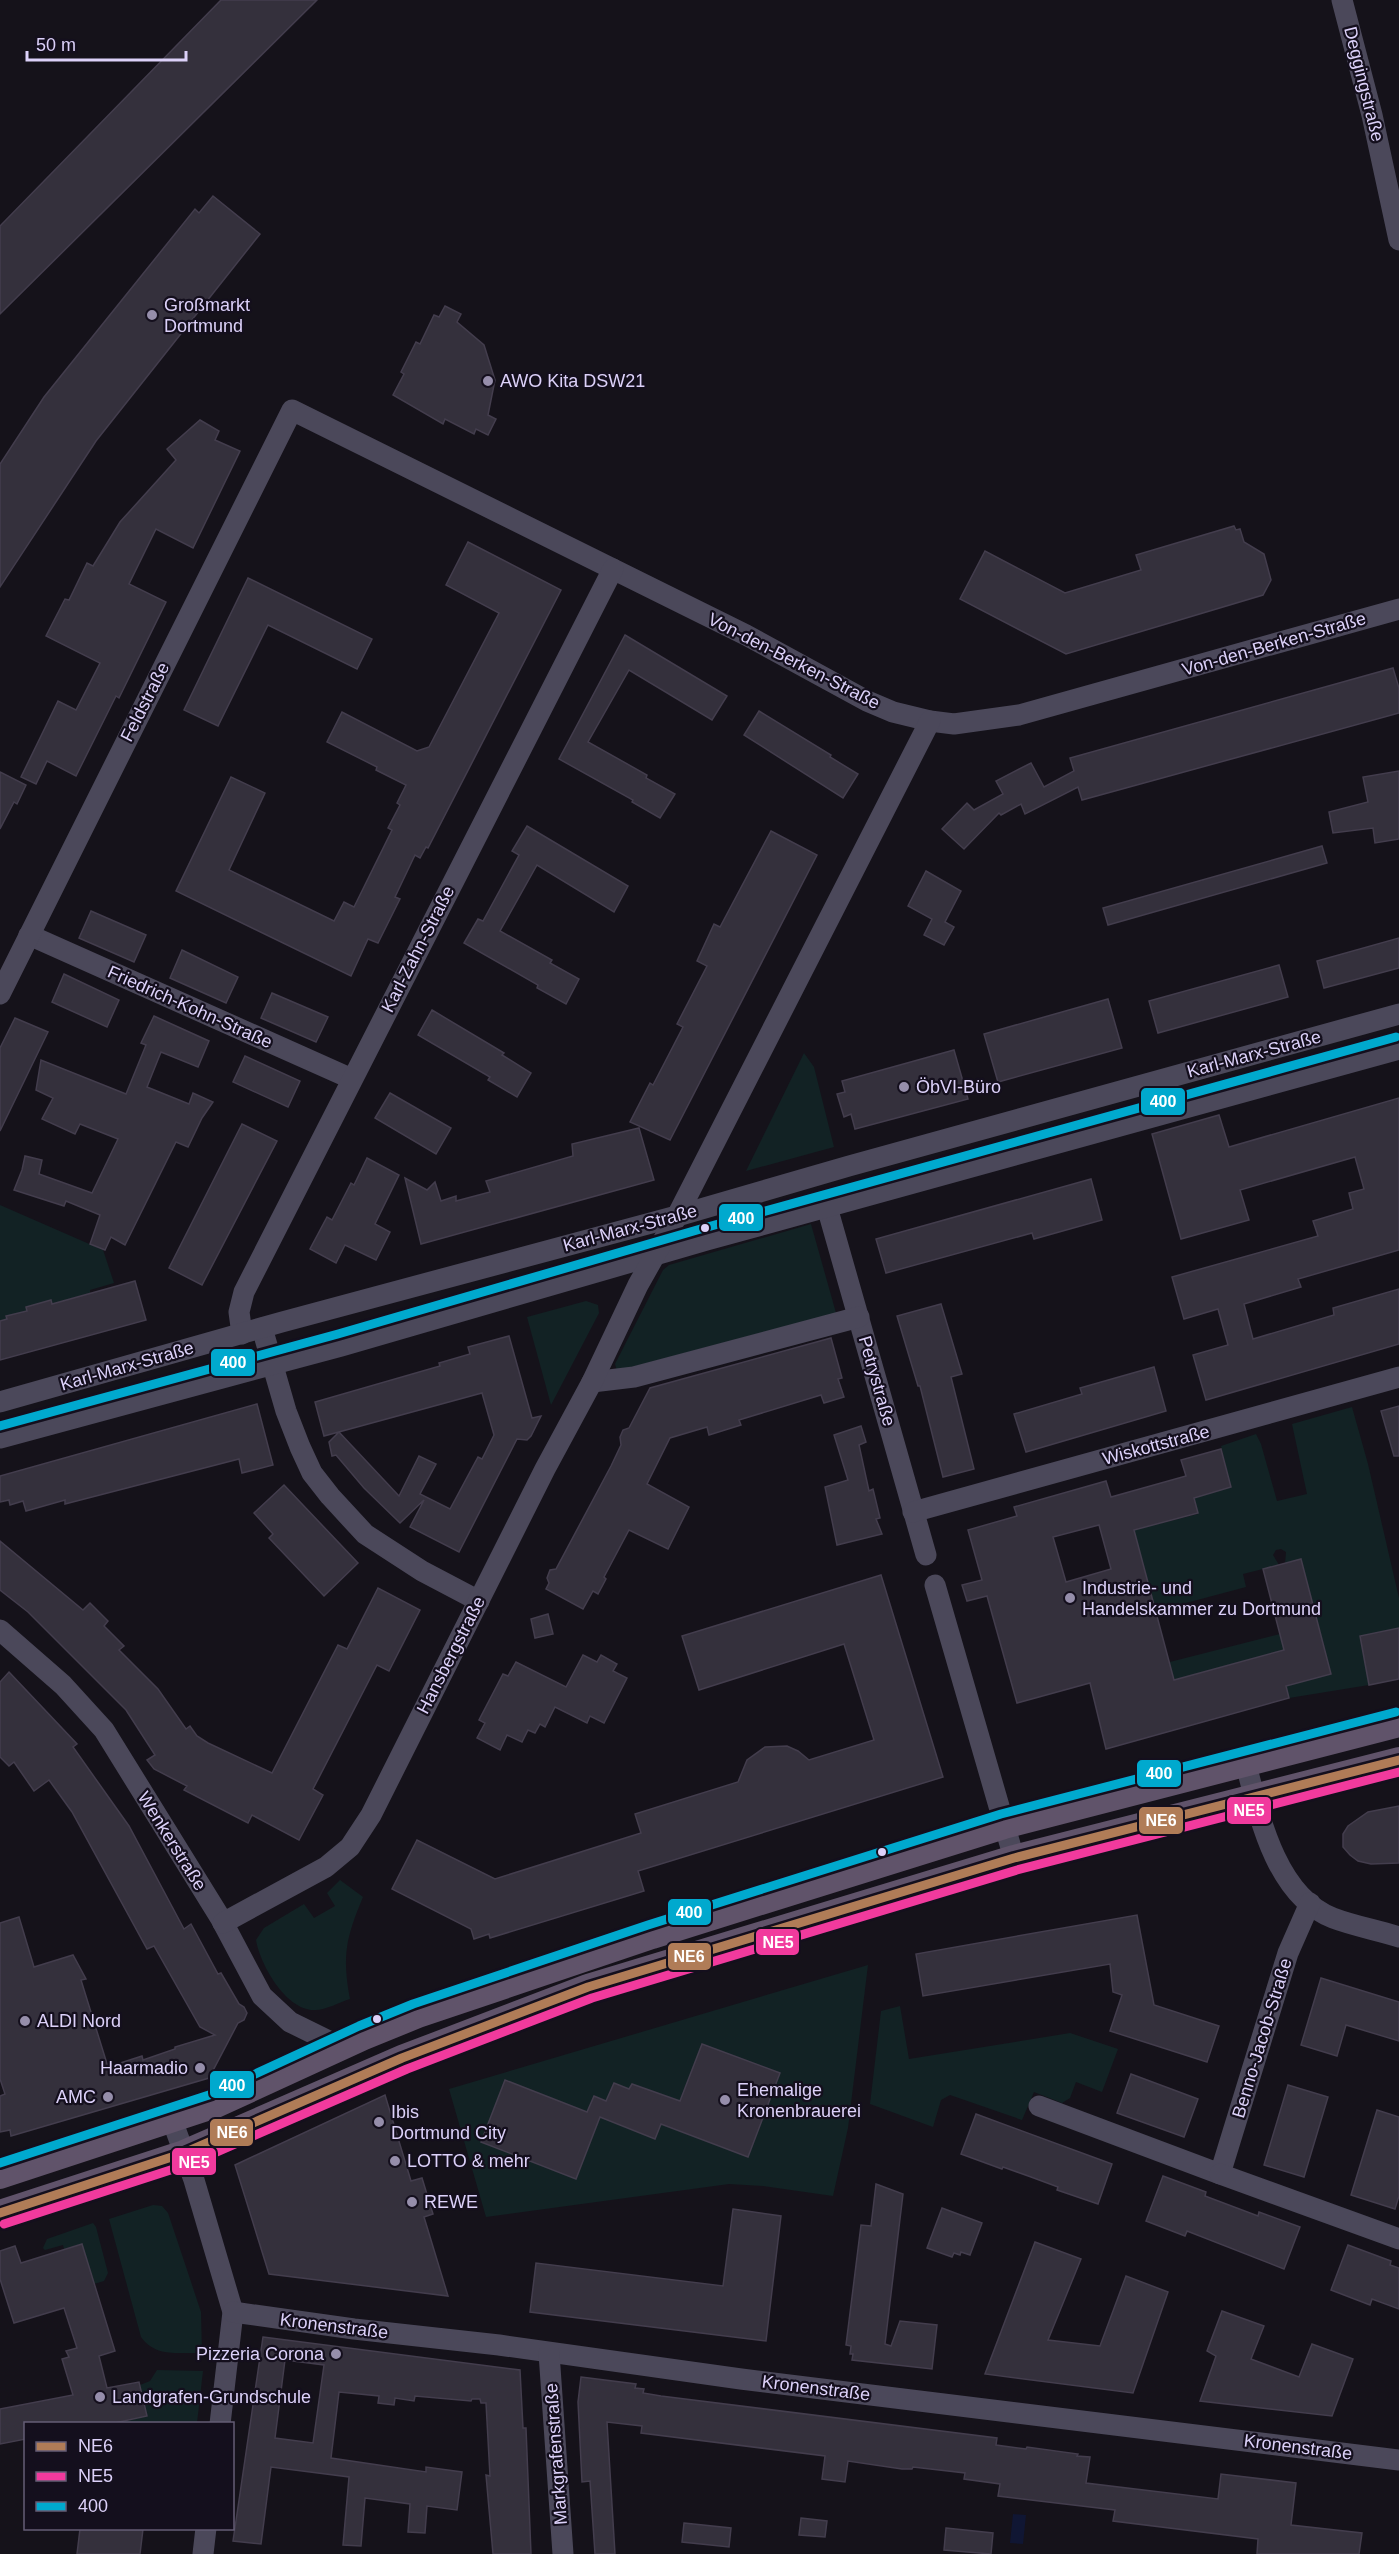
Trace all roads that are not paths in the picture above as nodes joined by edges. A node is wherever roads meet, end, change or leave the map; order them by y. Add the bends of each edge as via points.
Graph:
1 (1342, 0) edge
2 (1399, 240) edge
3 (292, 410) joint
4 (613, 569) junction
5 (1399, 609) edge
6 (930, 721) junction
7 (28, 935) junction
8 (0, 994) edge
9 (1399, 1014) edge
10 (1399, 1049) edge
11 (352, 1079) junction
12 (827, 1208) junction
13 (677, 1216) junction
14 (655, 1256) junction
15 (859, 1317) junction
16 (252, 1331) junction
17 (273, 1364) junction
18 (1399, 1377) edge
19 (592, 1382) junction
20 (0, 1402) edge
21 (0, 1438) edge
22 (913, 1512) junction
23 (926, 1555) dead end
24 (935, 1586) dead end
25 (479, 1600) junction
26 (0, 1630) edge
27 (1399, 1724) edge
28 (1399, 1760) edge
29 (1246, 1764) junction
30 (1254, 1797) junction
31 (1004, 1826) junction
32 (1014, 1858) junction
33 (1310, 1903) junction
34 (223, 1923) junction
35 (1399, 1937) edge
36 (341, 2047) junction
37 (1039, 2106) dead end
38 (172, 2120) junction
39 (184, 2153) junction
40 (1220, 2174) junction
41 (0, 2176) edge
42 (0, 2214) edge
43 (1399, 2239) edge
44 (233, 2312) junction
45 (549, 2353) junction
46 (220, 2422) edge
47 (1399, 2460) edge
48 (206, 2530) edge
49 (203, 2554) edge
50 (563, 2554) edge

1 - 2 street, Deggingstraße
3 - 4 street, Von-den-Berken-Straße
3 - 7 street, Feldstraße
4 - 6 street, Von-den-Berken-Straße via 867,701
4 - 11 street, Karl-Zahn-Straße
5 - 6 street, Von-den-Berken-Straße via 1019,715 954,724
6 - 13 street, Hansbergstraße
7 - 8 street, Feldstraße
7 - 11 street, Friedrich-Kohn-Straße
9 - 13 street, Karl-Marx-Straße
10 - 12 street, Karl-Marx-Straße
11 - 16 street, Karl-Zahn-Straße via 244,1292 239,1312
12 - 14 street, Karl-Marx-Straße
12 - 15 street, Petrystraße
13 - 14 street, Hansbergstraße
13 - 16 street, Karl-Marx-Straße
14 - 17 street, Karl-Marx-Straße
14 - 19 street, Hansbergstraße
15 - 19 street via 634,1377
15 - 22 street, Petrystraße
16 - 17 street, Karl-Zahn-Straße
16 - 20 street, Karl-Marx-Straße
17 - 21 street, Karl-Marx-Straße
17 - 25 street, Karl-Zahn-Straße via 300,1448 312,1473 330,1496 365,1534 422,1571
18 - 22 street, Wiskottstraße
19 - 25 street, Hansbergstraße
22 - 23 street, Petrystraße
24 - 31 street
25 - 34 street, Hansbergstraße via 371,1815 350,1846 326,1867
26 - 34 street, Wenkerstraße via 63,1685 104,1730
27 - 29 main road
28 - 30 main road
29 - 30 street
29 - 31 main road
30 - 32 main road
30 - 33 street via 1282,1871
31 - 32 street
31 - 36 main road via 619,1947 418,2015
32 - 39 main road via 588,1987 402,2058
33 - 35 street via 1331,1917
33 - 40 street, Benno-Jacob-Straße via 1288,1953
34 - 36 street, Wenkerstraße via 262,1996 290,2022
36 - 38 main road via 222,2103
37 - 40 street
38 - 39 street
38 - 41 main road
39 - 42 main road
39 - 44 street
40 - 43 street
44 - 45 street, Kronenstraße
44 - 46 street
45 - 47 street, Kronenstraße
45 - 50 street, Markgrafenstraße
48 - 49 street

